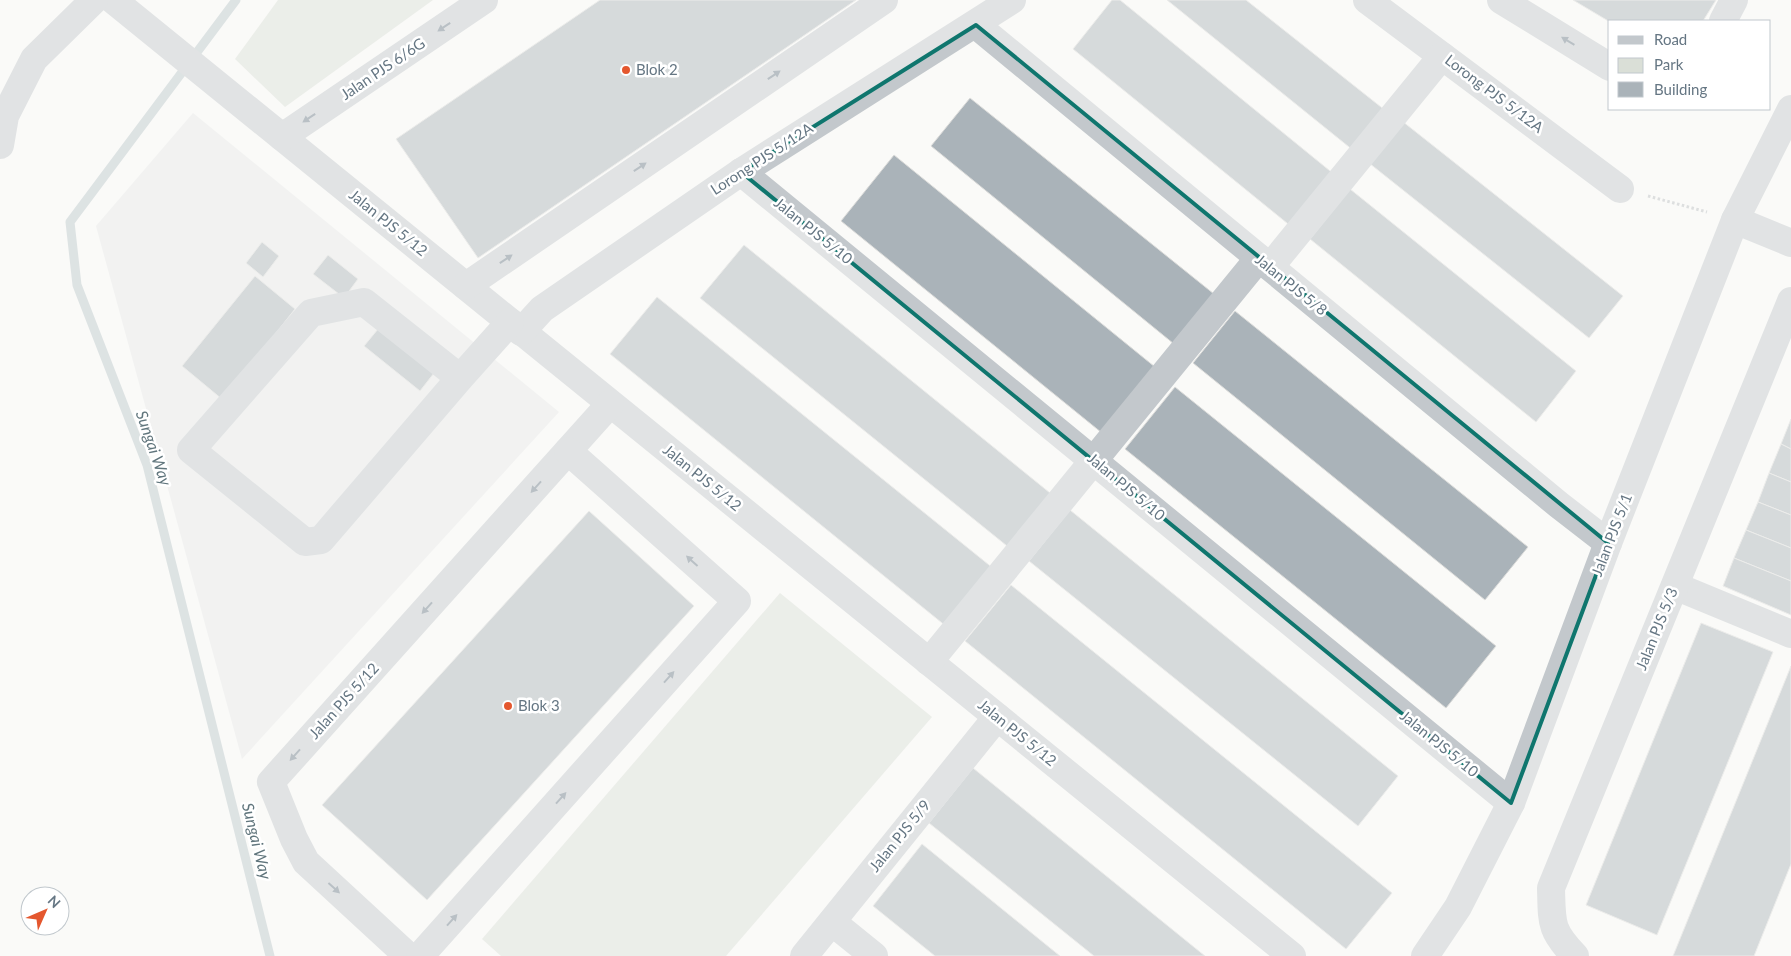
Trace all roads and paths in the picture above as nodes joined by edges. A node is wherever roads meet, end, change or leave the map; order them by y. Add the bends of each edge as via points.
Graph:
1 (94, 0) edge
2 (484, 0) edge
3 (884, 0) edge
4 (1012, 0) edge
5 (1367, 0) edge
6 (1501, 0) edge
7 (1734, 0) edge
8 (122, 3) edge
9 (1724, 20) edge
10 (976, 25) junction
11 (1442, 56) junction
12 (1608, 66) edge
13 (1791, 109) edge
14 (282, 137) junction
15 (0, 145) edge
16 (740, 172) junction
17 (1620, 188) joint
18 (1735, 220) junction
19 (1791, 243) edge
20 (1265, 263) junction
21 (466, 286) junction
22 (1791, 301) edge
23 (516, 327) junction
24 (460, 378) junction
25 (610, 404) junction
26 (568, 451) junction
27 (1094, 460) junction
28 (1608, 543) junction
29 (1675, 586) junction
30 (1791, 634) edge
31 (929, 662) junction
32 (996, 717) junction
33 (1511, 803) junction
34 (832, 922) junction
35 (408, 956) edge
36 (420, 956) edge
37 (804, 956) edge
38 (874, 956) edge
39 (1292, 956) edge
40 (1425, 956) edge
41 (1575, 956) edge

1 - 15 street via 34,59 5,116
2 -> 14 street, Jalan PJS 6/6G
21 -> 3 street
4 - 10 street, Lorong PJS 5/12A
5 - 11 street, Lorong PJS 5/12A
12 -> 6 street
7 - 9 street
8 - 14 street, Jalan PJS 5/12 via 164,42
10 - 16 street, Lorong PJS 5/12A
10 - 20 street, Jalan PJS 5/8
11 - 17 street, Lorong PJS 5/12A
11 - 20 street
13 - 18 street, Jalan PJS 5/1
14 - 21 street, Jalan PJS 5/12
16 - 23 street, Lorong PJS 5/12A
16 - 27 street, Jalan PJS 5/10
17 - 18 path
18 - 19 street
18 - 28 street, Jalan PJS 5/1
20 - 27 street
20 - 28 street, Jalan PJS 5/8
21 - 23 street, Jalan PJS 5/12
22 - 29 street, Jalan PJS 5/3
23 - 24 street, Lorong PJS 5/12A
23 - 25 street, Jalan PJS 5/12
24 - 24 street, Lorong PJS 5/12A via 321,540 305,542 191,450 311,313 364,302
25 - 26 street
25 - 31 street, Jalan PJS 5/12
26 -> 35 street, Jalan PJS 5/12 via 271,782 306,862
36 -> 26 street via 737,601
27 - 31 street
27 - 33 street, Jalan PJS 5/10
28 - 33 street, Jalan PJS 5/1
29 - 30 street
29 - 41 street, Jalan PJS 5/3 via 1551,888 1554,928
31 - 32 street, Jalan PJS 5/12
32 - 34 street, Jalan PJS 5/9
32 - 39 street, Jalan PJS 5/12
33 - 40 street, Jalan PJS 5/1 via 1458,907
34 - 37 street, Jalan PJS 5/9
34 - 38 street

